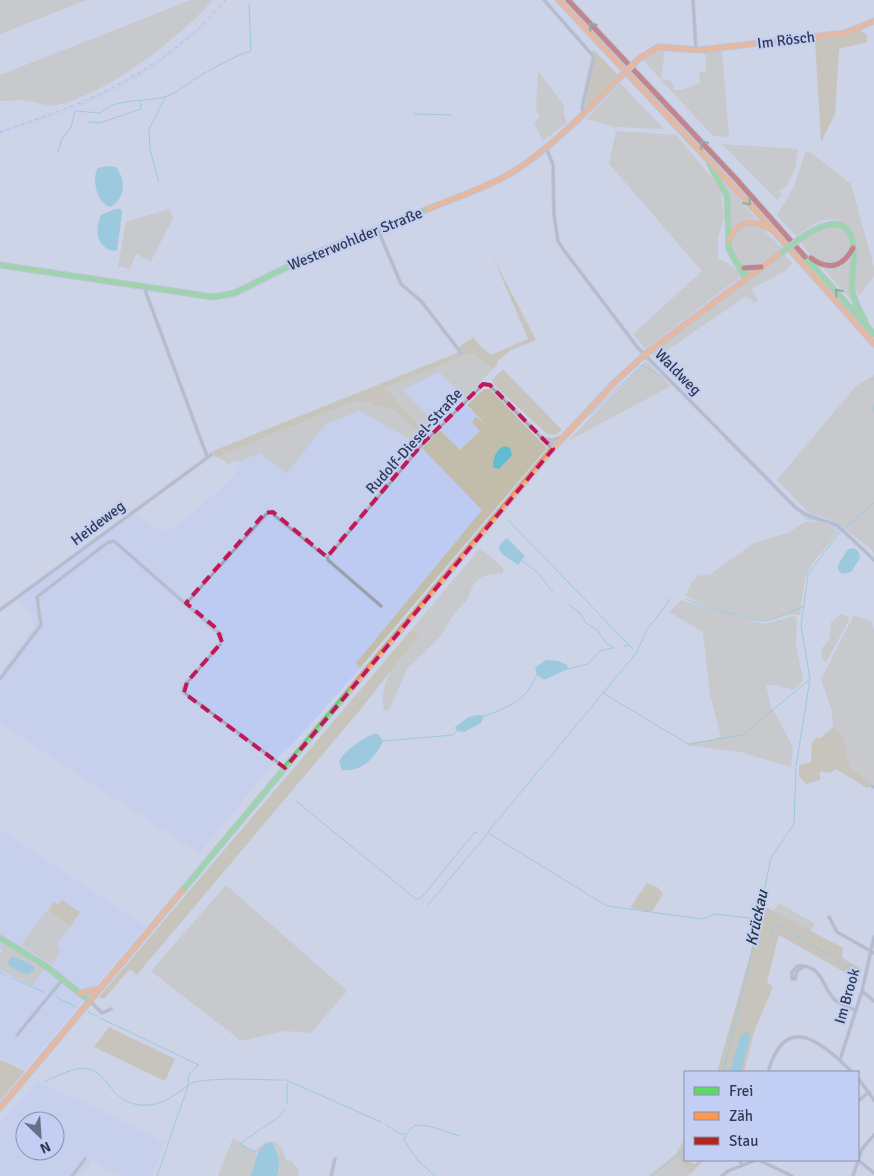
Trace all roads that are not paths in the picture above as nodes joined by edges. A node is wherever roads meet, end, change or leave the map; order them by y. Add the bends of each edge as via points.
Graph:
1 (544, 0) edge
2 (559, 0) edge
3 (568, 0) edge
4 (693, 0) edge
5 (874, 21) edge
6 (696, 50) junction
7 (584, 115) junction
8 (574, 124) joint
9 (546, 147) junction
10 (703, 153) junction
11 (378, 230) junction
12 (776, 233) junction
13 (728, 244) junction
14 (854, 247) junction
15 (798, 248) junction
16 (737, 263) junction
17 (0, 265) edge
18 (760, 267) junction
19 (743, 268) junction
20 (745, 278) junction
21 (146, 287) junction
22 (870, 329) junction
23 (874, 334) edge
24 (874, 344) edge
25 (462, 354) dead end
26 (565, 435) junction
27 (545, 439) junction
28 (554, 447) junction
29 (211, 455) dead end
30 (207, 457) junction
31 (327, 555) junction
32 (874, 560) edge
33 (186, 603) junction
34 (381, 606) dead end
35 (0, 610) edge
36 (0, 678) edge
37 (285, 768) junction
38 (829, 917) dead end
39 (874, 937) edge
40 (0, 938) edge
41 (872, 952) edge
42 (803, 966) junction
43 (63, 979) junction
44 (101, 988) junction
45 (862, 991) junction
46 (80, 993) junction
47 (90, 1001) junction
48 (874, 1001) edge
49 (111, 1009) dead end
50 (855, 1010) junction
51 (17, 1035) dead end
52 (840, 1060) junction
53 (768, 1071) edge
54 (851, 1071) edge
55 (859, 1079) edge
56 (870, 1092) junction
57 (859, 1100) edge
58 (874, 1100) edge
59 (0, 1108) edge
60 (874, 1135) edge
61 (859, 1158) edge
62 (85, 1159) dead end
63 (336, 1159) dead end
64 (740, 1161) edge
65 (754, 1161) edge
66 (759, 1161) edge
67 (858, 1161) edge
68 (859, 1161) edge
69 (742, 1165) junction
70 (874, 1173) edge
71 (72, 1176) edge
72 (331, 1176) edge
73 (722, 1176) edge
74 (792, 1176) edge
75 (853, 1176) edge

1 - 7 street via 593,54 582,108
2 - 10 main road
15 -> 3 main road
4 - 6 street
5 - 6 main road, Im Rösch via 845,32
6 - 7 main road, Im Rösch, bridge via 658,46 640,58
7 - 8 main road, Im Rösch
8 - 9 main road, Westerwohlder Straße
9 - 11 main road, Westerwohlder Straße via 505,176
9 - 32 street, Waldweg via 553,165 558,241 628,336 796,508 839,527
10 -> 12 main road
10 - 13 main road via 726,193
11 - 21 main road, Westerwohlder Straße via 313,254 227,296 212,297
11 - 25 street via 401,284 421,301
12 - 13 main road via 760,223 745,222 734,228
12 - 24 main road
13 - 16 main road
14 - 15 main road via 842,264 829,268
14 - 18 main road, bridge via 849,231 837,224 820,225
14 - 22 main road via 853,294
22 -> 15 main road
16 - 19 main road
16 - 20 main road
17 - 21 main road, Westerwohlder Straße
18 - 19 main road
18 - 20 main road
19 - 20 main road
20 - 26 main road, bridge via 641,358
21 - 30 street
22 - 23 main road
26 - 27 street via 555,440
26 - 28 main road
27 - 28 street, Rudolf-Diesel-Straße
27 - 31 street, Rudolf-Diesel-Straße via 490,385 483,384 423,443
28 - 37 main road
29 - 30 street, Heideweg
30 - 35 street, Heideweg
31 - 33 street via 269,511
31 - 34 street via 328,560
33 - 36 street via 117,542 110,542 37,597 41,625
33 - 37 street via 217,629 222,638 185,684 184,693
37 - 44 main road
38 - 41 street via 837,932
39 - 41 street, Im Brook
40 - 43 main road via 18,946
41 - 45 street, Im Brook
42 - 42 street via 793,969 792,979 795,978
42 - 50 street via 822,977 834,999
43 - 46 main road
43 - 51 street
44 - 46 main road
44 - 47 main road
45 - 48 street
45 - 50 street, Im Brook
46 - 47 main road
47 - 49 street via 102,1013
47 - 59 main road
50 - 52 street, Im Brook
52 - 53 street via 816,1040 793,1038 775,1052
52 - 54 street
55 - 56 street
56 - 57 street
56 - 58 street
60 - 61 street via 865,1144
62 - 71 street
63 - 72 street
64 - 69 street
65 - 69 street
66 - 74 street
67 - 75 street
68 - 70 street
69 - 73 street

